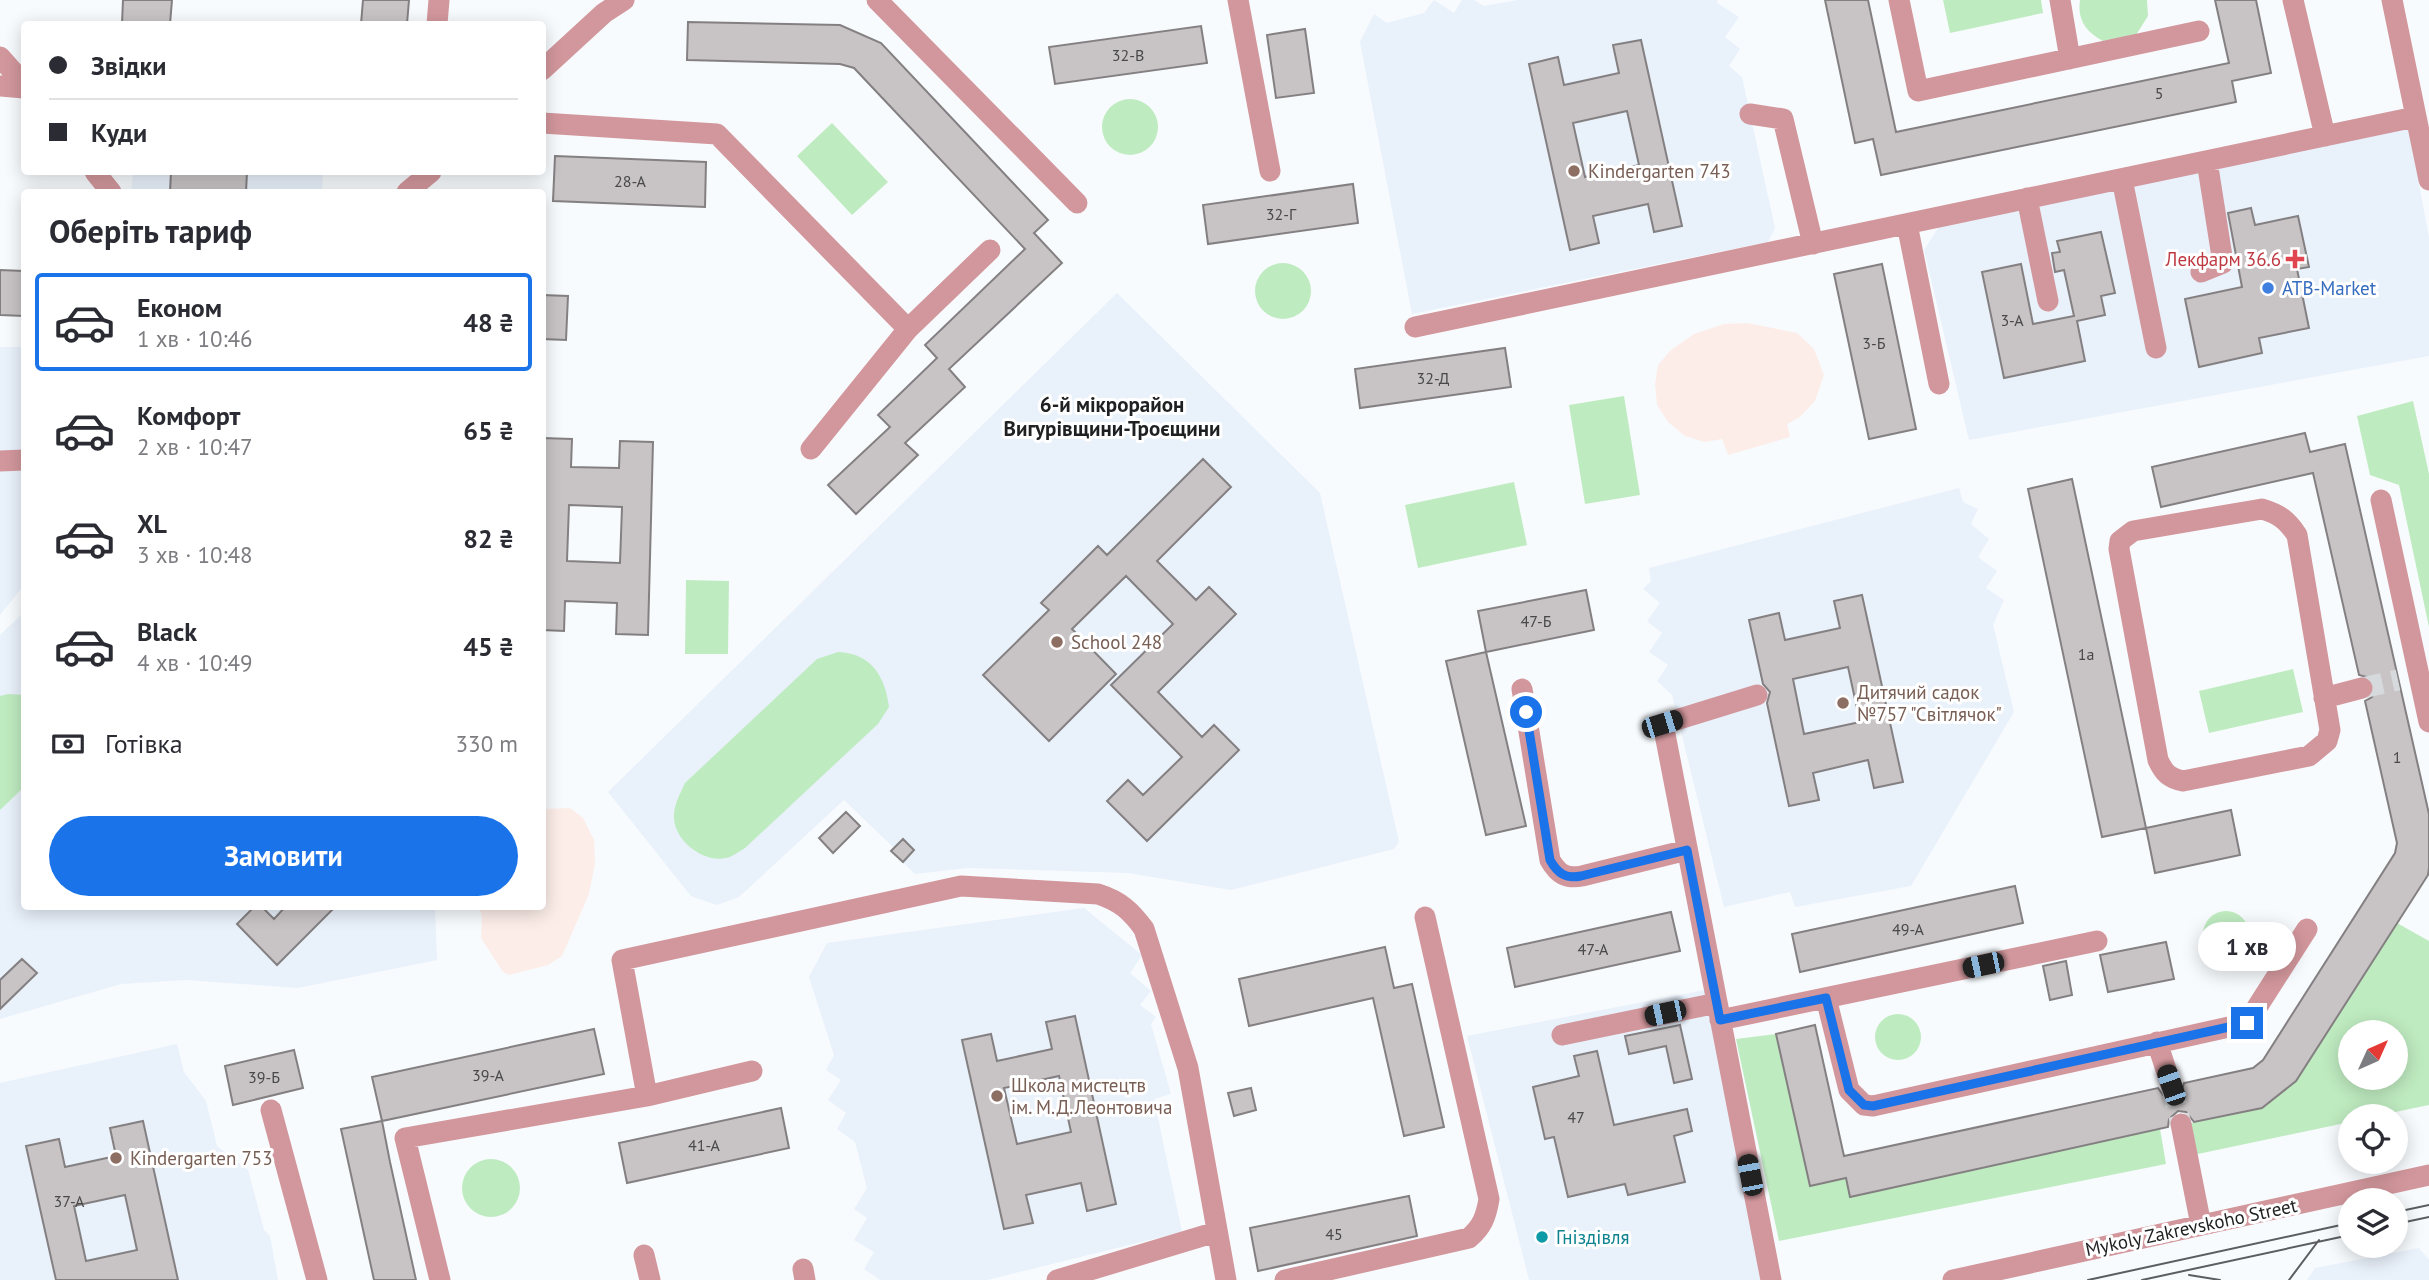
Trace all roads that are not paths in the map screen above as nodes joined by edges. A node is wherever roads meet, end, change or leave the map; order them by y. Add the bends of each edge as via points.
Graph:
1 (439, 0) edge
2 (624, 0) edge
3 (877, 0) edge
4 (1238, 0) edge
5 (1899, 0) edge
6 (2060, 0) edge
7 (2293, 0) edge
8 (2392, 0) edge
9 (437, 21) edge
10 (2199, 31) dead end
11 (0, 57) edge
12 (2070, 59) junction
13 (546, 66) edge
14 (21, 82) edge
15 (0, 86) edge
16 (21, 86) edge
17 (1750, 114) dead end
18 (2415, 117) junction
19 (546, 123) edge
20 (2325, 136) junction
21 (2207, 161) junction
22 (1270, 171) dead end
23 (97, 175) edge
24 (427, 175) edge
25 (2122, 179) junction
26 (2429, 180) edge
27 (109, 189) edge
28 (411, 189) edge
29 (2027, 198) junction
30 (1077, 203) dead end
31 (1907, 224) junction
32 (1812, 244) junction
33 (990, 250) dead end
34 (2201, 272) dead end
35 (2048, 301) dead end
36 (1415, 327) dead end
37 (908, 329) junction
38 (2156, 348) dead end
39 (1939, 384) dead end
40 (811, 449) dead end
41 (21, 460) edge
42 (0, 461) edge
43 (2381, 500) dead end
44 (2415, 677) edge
45 (2362, 688) tunnel mouth
46 (1522, 689) dead end
47 (1757, 695) dead end
48 (2324, 698) junction
49 (2429, 722) edge
50 (1687, 850) junction
51 (1425, 917) dead end
52 (2307, 929) dead end
53 (2097, 941) dead end
54 (1826, 998) junction
55 (1718, 1011) junction
56 (1562, 1035) dead end
57 (2157, 1042) junction
58 (752, 1071) dead end
59 (2171, 1085) tunnel mouth
60 (647, 1096) junction
61 (271, 1110) dead end
62 (2181, 1124) tunnel mouth
63 (2429, 1175) edge
64 (2201, 1225) junction
65 (1216, 1232) junction
66 (644, 1255) dead end
67 (317, 1280) edge
68 (440, 1280) edge
69 (650, 1280) edge
70 (1056, 1280) edge
71 (1226, 1280) edge
72 (1284, 1280) edge
73 (1771, 1280) edge
74 (1953, 1280) edge

1 - 9 street
2 - 13 street
3 - 30 street
4 - 22 street
5 - 12 street via 1918,91
6 - 12 street
7 - 20 street
8 - 18 street
10 - 12 street
11 - 14 street
15 - 16 street
17 - 32 street via 1783,119
18 - 20 street
18 - 26 street
19 - 37 street via 717,134
20 - 21 street
21 - 25 street
21 - 34 street via 2223,263
23 - 27 street
24 - 28 street
25 - 29 street
25 - 38 street
29 - 31 street
29 - 35 street
31 - 32 street
31 - 39 street
32 - 36 street
33 - 37 street
37 - 40 street
41 - 42 street
43 - 44 street
44 - 49 street
45 - 48 street
46 - 50 street via 1550,860 1559,873 1581,876
47 - 50 street via 1662,724
48 - 48 street via 2330,730 2327,741 2309,756 2183,781 2163,772 2120,541 2133,531 2262,509 2289,523 2297,535
50 - 55 street
51 - 72 street via 1489,1199 1487,1214 1469,1238
52 - 57 street via 2247,1023
53 - 54 street
54 - 55 street
54 - 57 street via 1849,1090 1864,1105
55 - 56 street
55 - 73 street
57 - 59 street
58 - 60 street
60 - 65 street via 622,960 961,886 1098,894 1116,899 1144,929 1188,1069
60 - 68 street via 405,1138
61 - 67 street
62 - 64 street
63 - 64 street, Mykoly Zakrevskoho Street
64 - 74 street, Mykoly Zakrevskoho Street
65 - 70 street
65 - 71 street
66 - 69 street

